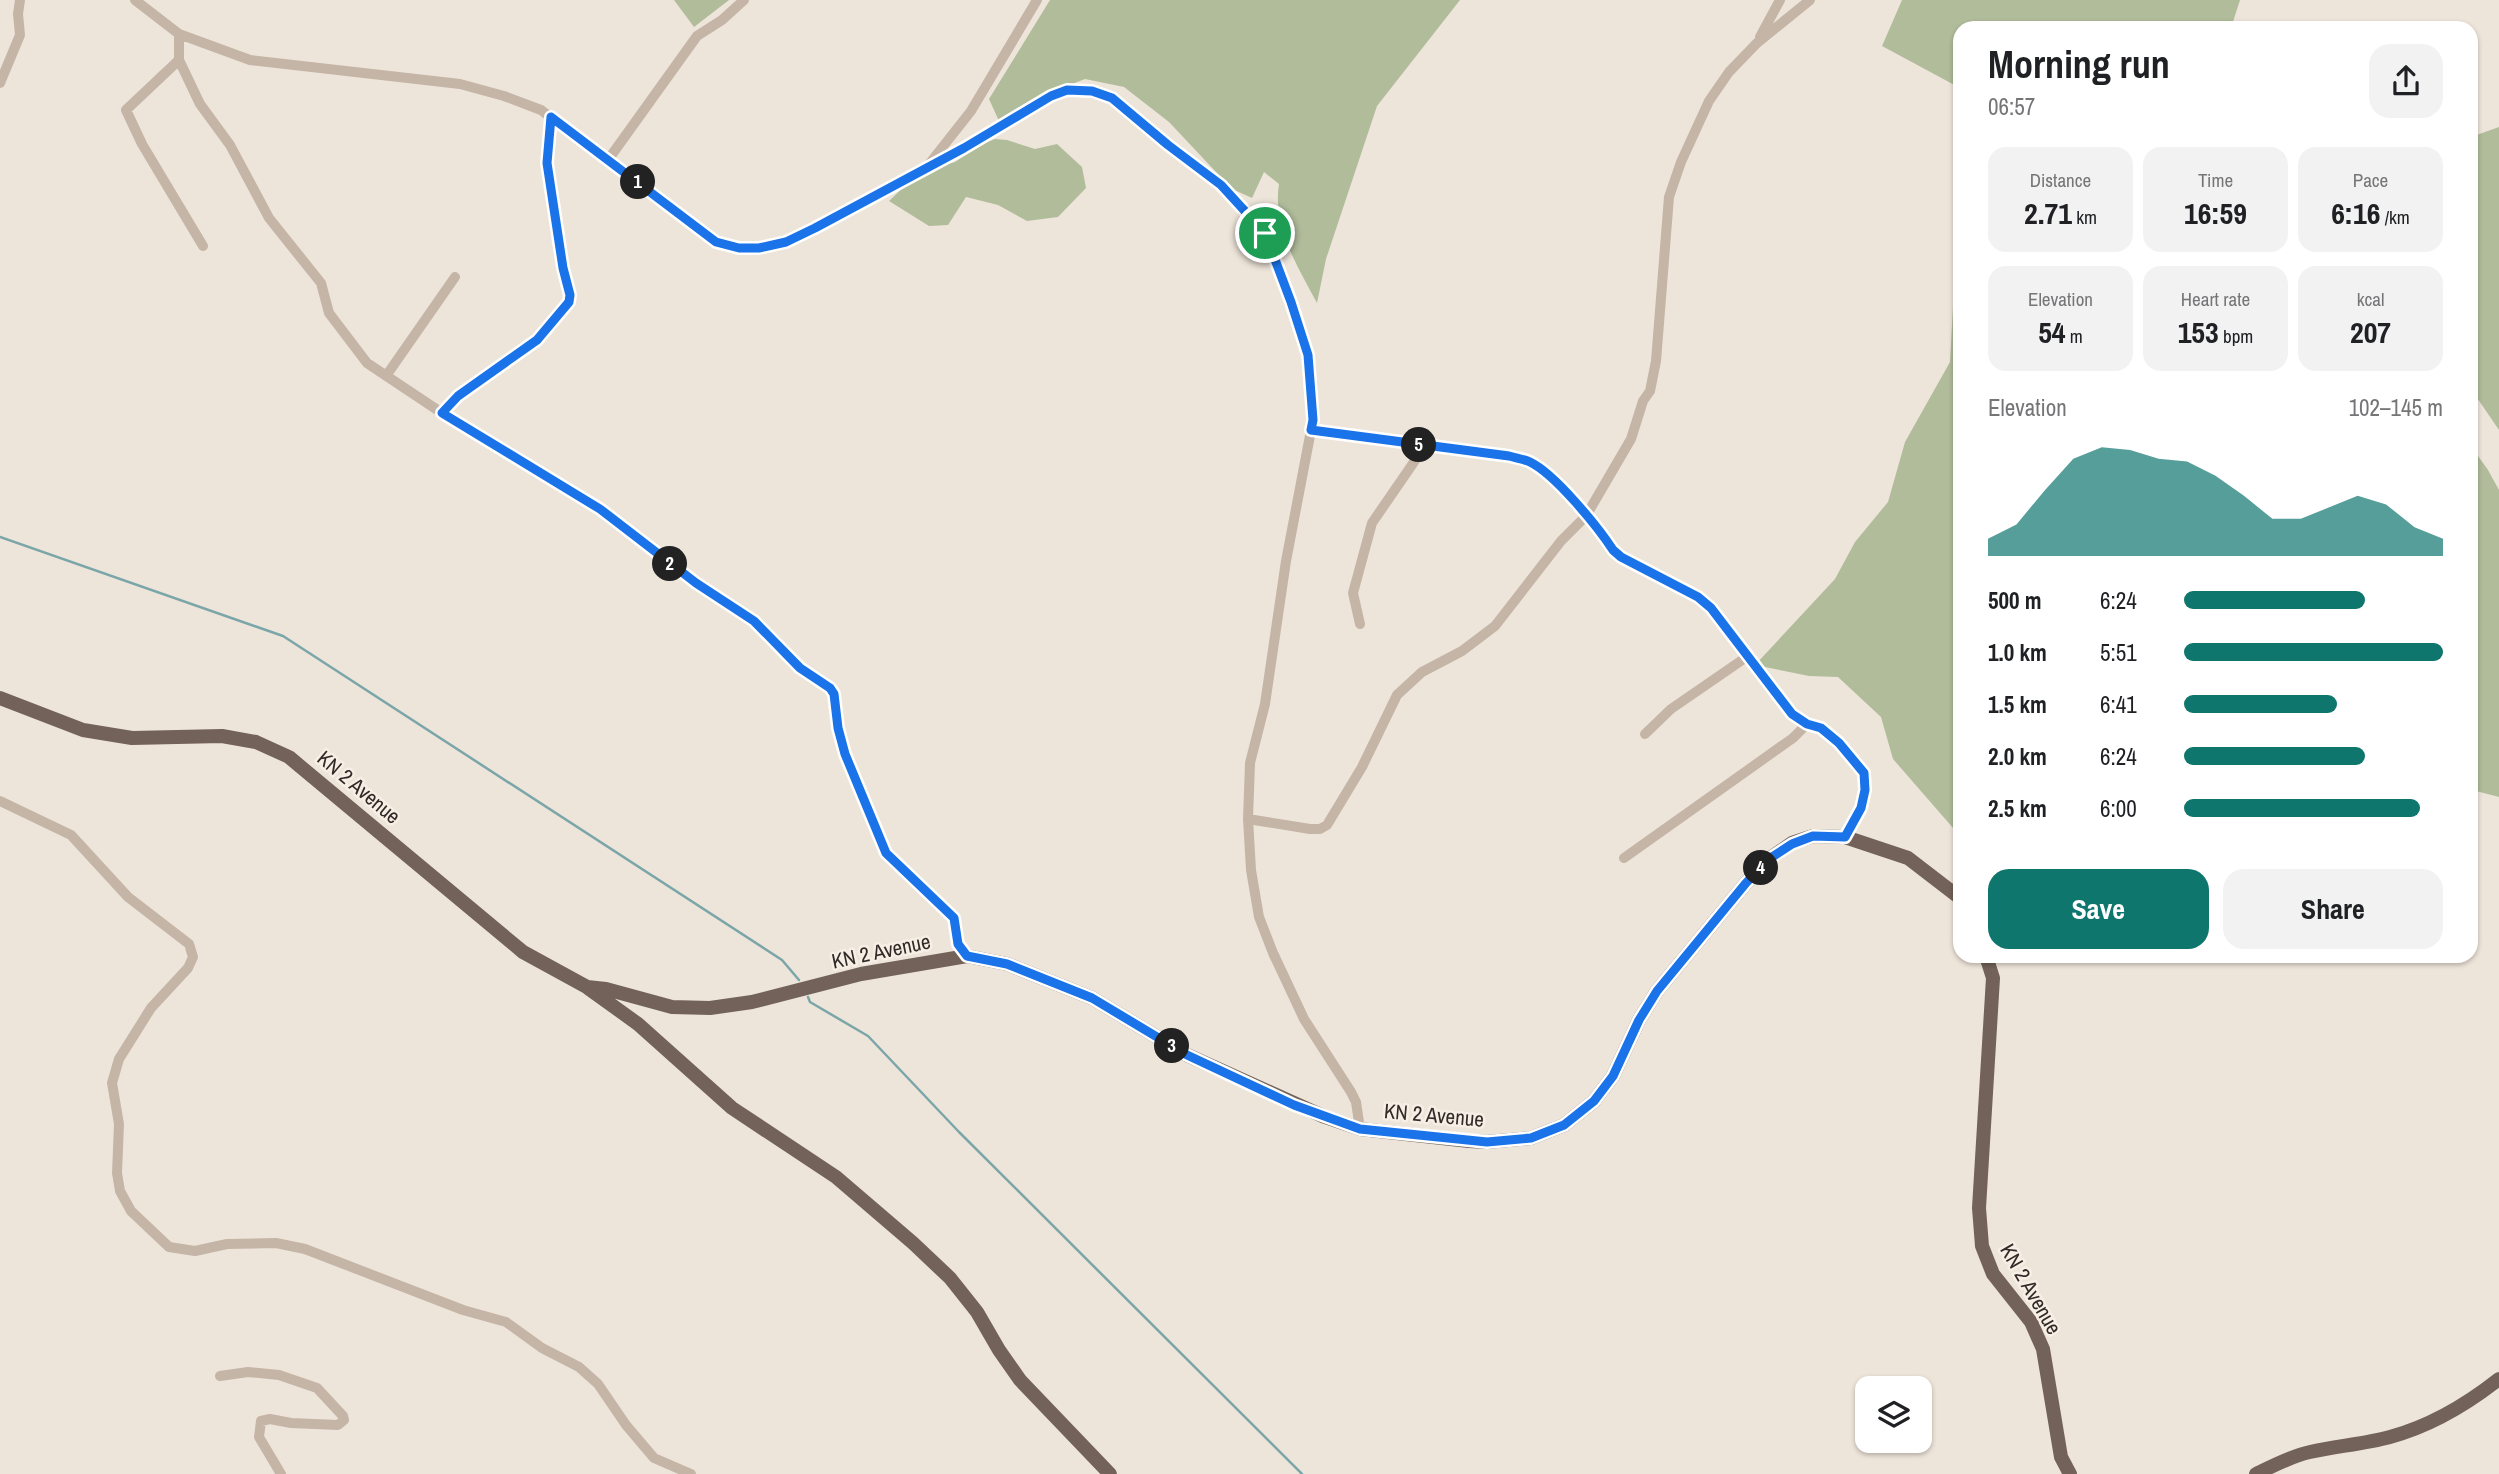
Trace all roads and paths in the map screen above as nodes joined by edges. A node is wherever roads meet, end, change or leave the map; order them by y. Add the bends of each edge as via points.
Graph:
1 (20, 0) edge
2 (135, 0) edge
3 (744, 0) edge
4 (1037, 0) edge
5 (1780, 0) edge
6 (1810, 0) edge
7 (179, 34) junction
8 (1757, 43) junction
9 (179, 60) junction
10 (0, 83) edge
11 (551, 117) junction
12 (608, 160) junction
13 (926, 168) junction
14 (203, 246) dead end
15 (455, 277) dead end
16 (386, 376) junction
17 (442, 413) junction
18 (1311, 430) junction
19 (1425, 446) junction
20 (1586, 516) junction
21 (1360, 624) dead end
22 (1748, 656) junction
23 (0, 698) edge
24 (1807, 724) junction
25 (1645, 734) dead end
26 (0, 801) edge
27 (1248, 819) junction
28 (1845, 837) junction
29 (1624, 858) dead end
30 (1953, 893) edge
31 (967, 956) junction
32 (1988, 963) edge
33 (586, 987) junction
34 (1360, 1129) junction
35 (220, 1376) dead end
36 (2499, 1379) edge
37 (281, 1474) edge
38 (691, 1474) edge
39 (1110, 1474) edge
40 (2070, 1474) edge
41 (2256, 1474) edge

1 - 10 street via 20,35
2 - 7 street
3 - 12 street via 697,36
4 - 13 street via 971,111
5 - 8 street
6 - 8 street
7 - 9 street
7 - 11 street via 250,60 460,84 504,96
8 - 20 street via 1709,101 1681,162 1669,197 1653,381 1631,439
9 - 14 street via 126,110
9 - 16 street via 200,104 230,145 269,218 321,283 329,313 366,363
11 - 12 street
11 - 17 street via 547,163 569,302 537,340 458,396
12 - 13 street via 716,242 739,248 786,242
13 - 18 street via 1061,91 1085,90 1112,98 1221,185 1265,233 1308,355
15 - 16 street
16 - 17 street
17 - 31 street via 600,509 754,621 800,668 830,688 845,754 886,853 954,918 958,944
18 - 19 street
18 - 27 street via 1265,704 1250,763
19 - 20 street via 1528,461
19 - 21 street via 1372,523 1353,593
20 - 22 street via 1621,557 1711,608
20 - 27 street via 1495,626 1462,651 1422,672 1397,695 1327,825 1310,829
22 - 24 street via 1792,714
22 - 25 street via 1671,709
23 - 33 main road, KN 2 Avenue via 83,730 132,738 222,736 256,742 289,757 523,952
24 - 28 street via 1821,728 1839,743 1864,773 1861,808
24 - 29 street
26 - 38 street via 71,835 128,897 189,944 193,957 184,974 151,1008 119,1059 111,1083 119,1124 117,1173 131,1211 169,1247 195,1251 227,1244 276,1243 305,1249 506,1322 579,1367 598,1384 654,1458
27 - 34 street via 1259,917 1304,1019 1351,1092
28 - 30 main road, KN 2 Avenue via 1908,858
28 - 34 main road, KN 2 Avenue via 1813,836 1769,859 1657,991 1613,1076 1594,1101 1564,1125 1531,1138 1487,1142
31 - 33 main road, KN 2 Avenue via 710,1008 672,1007
31 - 34 main road, KN 2 Avenue via 1007,964 1092,998 1187,1055 1294,1105
32 - 40 main road, KN 2 Avenue via 1993,978 1979,1208 1982,1246 1993,1274 2031,1322 2043,1349 2061,1457
33 - 39 main road via 638,1024 732,1108 836,1177 913,1243 977,1312 1020,1380
35 - 37 street via 248,1372 279,1375 317,1388 343,1416 338,1425 261,1421 259,1437
36 - 41 main road via 2470,1402 2430,1423 2392,1437 2310,1452

